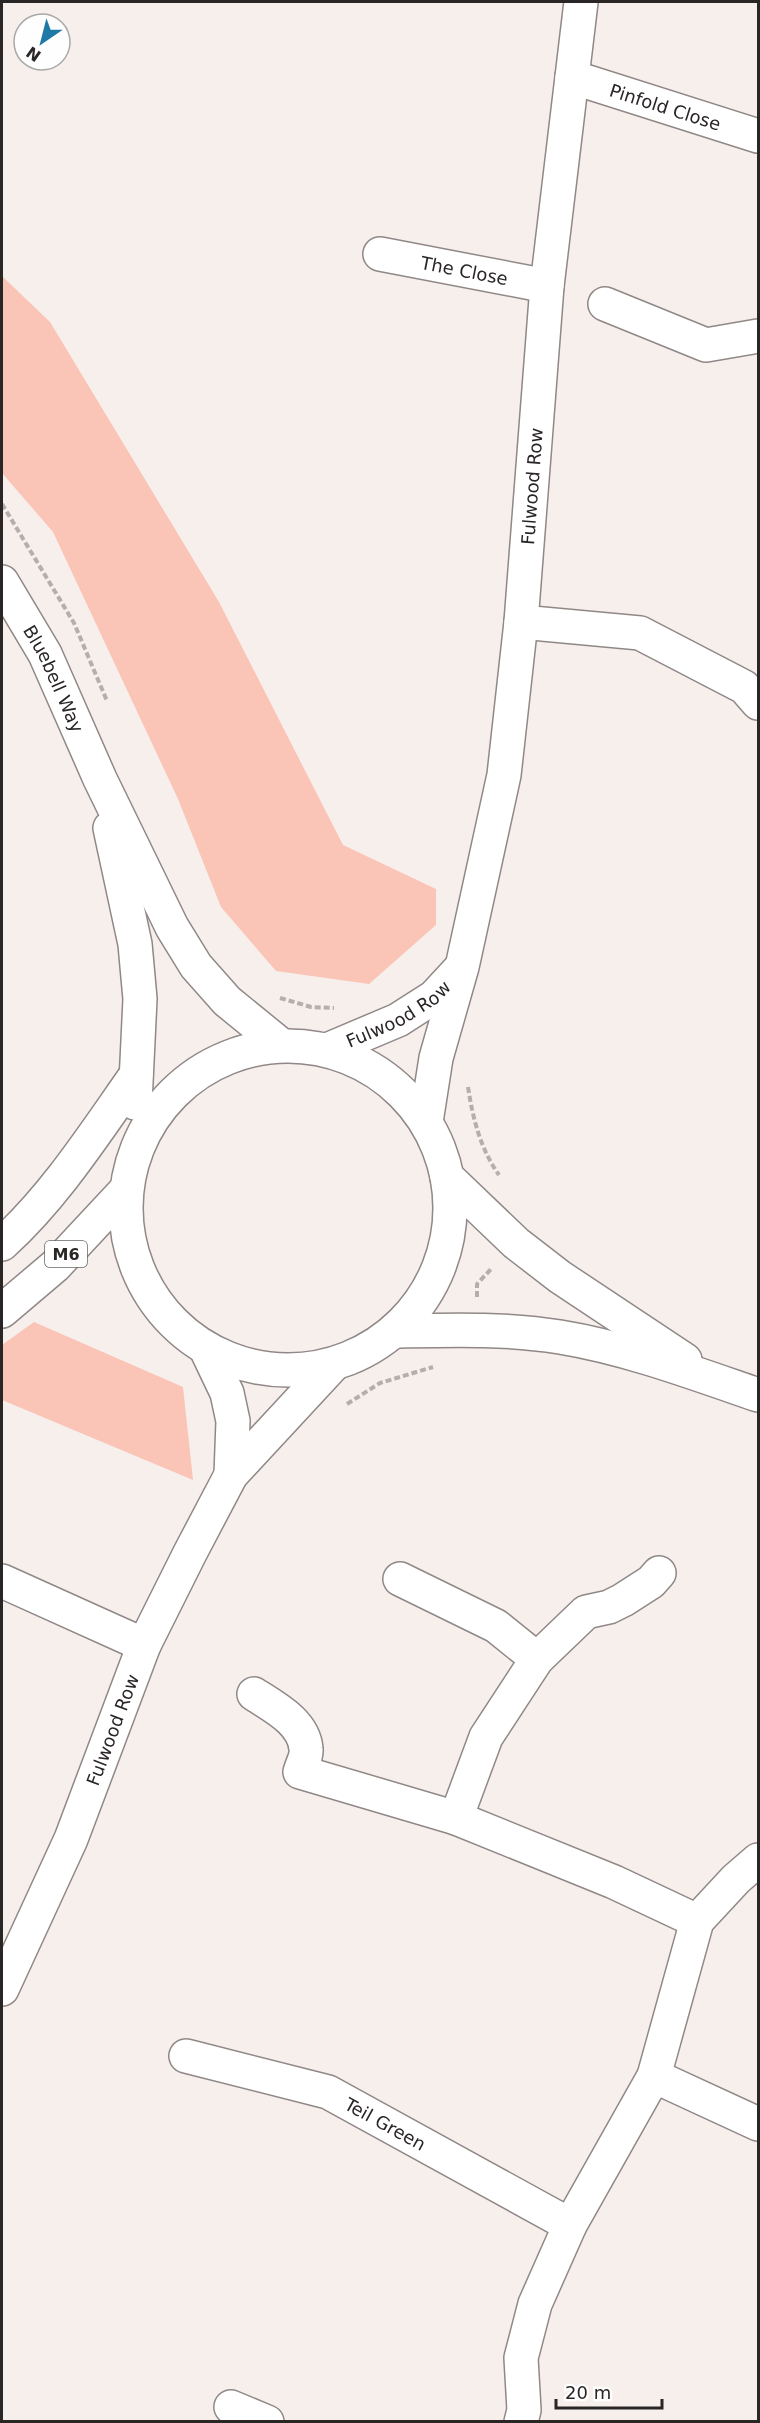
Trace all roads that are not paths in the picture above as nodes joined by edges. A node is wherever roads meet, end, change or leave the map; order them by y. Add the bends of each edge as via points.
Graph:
1 (581, 2) edge
2 (572, 77) junction
3 (759, 136) edge
4 (380, 254) dead end
5 (547, 286) junction
6 (605, 304) dead end
7 (759, 336) edge
8 (2, 582) edge
9 (521, 622) junction
10 (759, 703) edge
11 (100, 779) junction
12 (462, 967) junction
13 (281, 1046) junction
14 (327, 1050) junction
15 (136, 1075) junction
16 (426, 1122) junction
17 (133, 1156) junction
18 (447, 1177) junction
19 (125, 1191) junction
20 (2, 1244) edge
21 (2, 1311) edge
22 (394, 1332) junction
23 (206, 1349) junction
24 (333, 1365) junction
25 (717, 1381) junction
26 (759, 1395) edge
27 (231, 1475) junction
28 (659, 1573) dead end
29 (400, 1579) dead end
30 (2, 1581) edge
31 (144, 1645) junction
32 (537, 1659) junction
33 (254, 1694) dead end
34 (456, 1818) junction
35 (759, 1860) edge
36 (697, 1921) junction
37 (2, 1989) edge
38 (186, 2056) dead end
39 (654, 2076) junction
40 (759, 2124) edge
41 (570, 2225) junction
42 (231, 2407) dead end
43 (267, 2421) edge
44 (521, 2421) edge

1 - 2 main road, Fulwood Row
2 - 3 main road, Pinfold Close
2 - 5 main road, Fulwood Row
4 - 5 main road, The Close
5 - 9 main road, Fulwood Row
6 - 7 main road via 706,345
8 - 11 main road, Bluebell Way via 45,654
9 - 10 main road via 640,633 744,687
9 - 12 main road, Fulwood Row via 504,775
11 - 13 main road via 172,927 196,966 227,1001
11 - 15 main road via 135,944 140,999
12 - 14 main road, Fulwood Row via 434,997 398,1020
12 - 16 main road, Fulwood Row via 436,1058
13 - 14 main road
13 - 17 main road via 222,1060 190,1078 156,1112
14 - 16 main road via 365,1066 399,1090
15 - 17 main road
15 - 20 main road via 65,1174
16 - 18 main road
17 - 19 main road
18 - 22 main road via 450,1220 442,1261 422,1300
18 - 25 main road via 516,1243 560,1277
19 - 21 main road, M6 via 55,1266
19 - 23 main road via 127,1238 142,1282 170,1320
22 - 24 main road via 365,1352
22 - 25 main road via 476,1329 558,1337 600,1345
23 - 24 main road via 246,1365 289,1371
23 - 27 main road, Fulwood Row via 227,1393 233,1421
24 - 27 main road, Fulwood Row
25 - 26 main road
27 - 31 main road, Fulwood Row
28 - 32 main road via 638,1592 609,1607 586,1612
29 - 32 main road via 496,1626
30 - 31 main road
31 - 37 main road, Fulwood Row via 71,1839
32 - 34 main road via 486,1737
33 - 34 main road via 281,1712 302,1735 306,1750 300,1772
34 - 36 main road via 614,1882
35 - 36 main road
36 - 39 main road
38 - 41 main road, Teil Green via 328,2092
39 - 40 main road
39 - 41 main road
41 - 44 main road via 526,2330 520,2358 524,2410
42 - 43 main road

